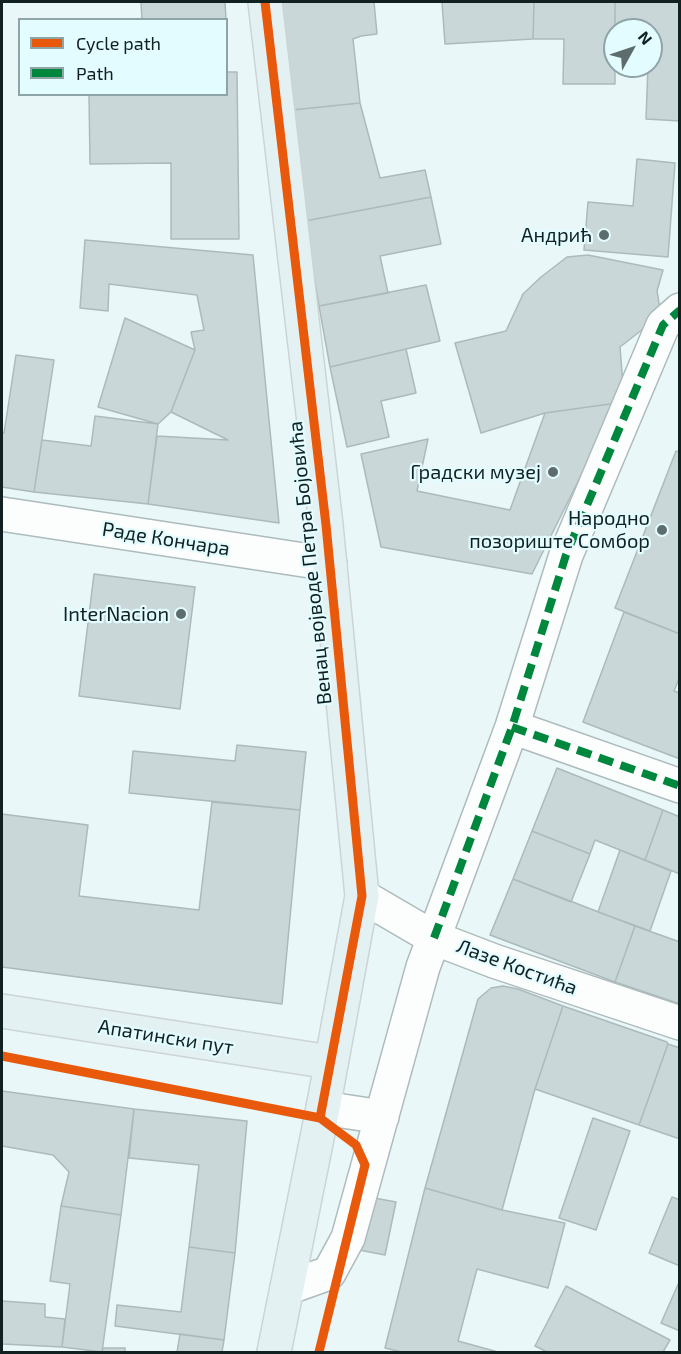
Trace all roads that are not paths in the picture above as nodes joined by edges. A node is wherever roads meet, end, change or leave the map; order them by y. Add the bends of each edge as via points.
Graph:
1 (265, 2) edge
2 (680, 310) edge
3 (2, 514) edge
4 (330, 564) junction
5 (512, 727) junction
6 (680, 786) edge
7 (362, 896) junction
8 (434, 938) junction
9 (2, 1011) edge
10 (680, 1023) edge
11 (330, 1062) junction
12 (323, 1108) junction
13 (382, 1117) junction
14 (287, 1288) junction
15 (274, 1353) edge

1 - 4 main road, Венац војводе Петра Бојовића
2 - 5 street via 663,325 566,555
3 - 4 street, Раде Кончара
4 - 7 main road, Венац војводе Петра Бојовића
5 - 6 street
5 - 8 street
7 - 8 street, Лазе Костића
7 - 11 main road, Венац војводе Петра Бојовића
8 - 10 street, Лазе Костића
8 - 13 street
9 - 11 main road, Апатински пут
11 - 12 main road, Венац војводе Петра Бојовића
12 - 13 street
12 - 14 main road, Венац војводе Петра Бојовића
13 - 14 street via 348,1238 337,1261 329,1273
14 - 15 main road, Венац војводе Петра Бојовића

